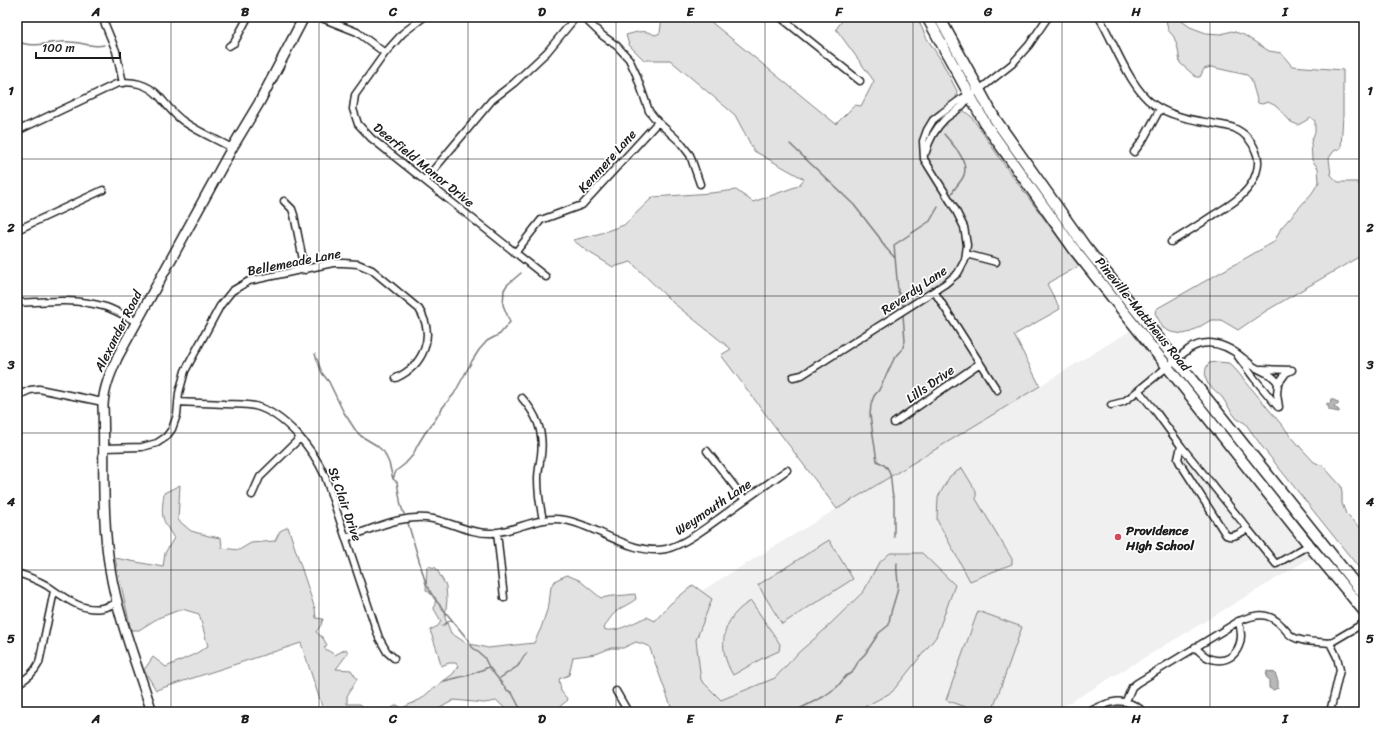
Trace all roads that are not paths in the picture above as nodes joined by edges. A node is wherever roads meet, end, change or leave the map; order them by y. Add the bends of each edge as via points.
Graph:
1 (102, 17) edge
2 (248, 17) edge
3 (304, 17) edge
4 (319, 17) edge
5 (424, 17) edge
6 (576, 17) edge
7 (583, 17) edge
8 (780, 17) edge
9 (927, 17) edge
10 (938, 17) edge
11 (1048, 17) edge
12 (1099, 17) edge
13 (229, 46) dead end
14 (385, 53) junction
15 (860, 81) dead end
16 (123, 83) junction
17 (975, 92) junction
18 (1160, 109) junction
19 (658, 122) junction
20 (17, 131) edge
21 (232, 148) junction
22 (1134, 152) dead end
23 (425, 180) junction
24 (700, 184) dead end
25 (102, 190) dead end
26 (284, 201) dead end
27 (17, 230) edge
28 (1171, 242) dead end
29 (515, 253) junction
30 (966, 254) junction
31 (996, 262) dead end
32 (304, 270) junction
33 (546, 277) dead end
34 (934, 291) junction
35 (17, 303) edge
36 (137, 322) junction
37 (1236, 353) junction
38 (980, 363) junction
39 (1172, 363) junction
40 (1257, 368) junction
41 (793, 377) dead end
42 (396, 378) dead end
43 (1278, 386) junction
44 (997, 390) dead end
45 (1139, 391) junction
46 (1264, 391) junction
47 (17, 396) edge
48 (522, 398) dead end
49 (103, 402) junction
50 (178, 402) junction
51 (1112, 404) dead end
52 (894, 422) dead end
53 (300, 438) junction
54 (1181, 446) junction
55 (104, 448) junction
56 (707, 451) dead end
57 (787, 470) dead end
58 (252, 495) dead end
59 (745, 500) junction
60 (543, 520) junction
61 (1248, 529) junction
62 (497, 532) junction
63 (346, 538) junction
64 (1323, 544) junction
65 (1311, 548) junction
66 (17, 573) edge
67 (54, 591) junction
68 (1364, 595) edge
69 (504, 598) dead end
70 (117, 603) junction
71 (1364, 611) edge
72 (1238, 621) junction
73 (1364, 623) edge
74 (1330, 643) junction
75 (1195, 647) junction
76 (394, 658) dead end
77 (17, 684) edge
78 (616, 691) dead end
79 (1126, 702) junction
80 (152, 712) edge
81 (628, 712) edge
82 (1089, 712) edge
83 (1144, 712) edge
84 (1330, 712) edge

1 - 16 street via 116,51
2 - 13 street via 234,43
3 - 21 street, Alexander Road
4 - 14 street via 357,32
5 - 14 street, Deerfield Manor Drive via 403,33
6 - 23 street via 546,52 492,100
7 - 19 street via 629,59 649,111
8 - 15 street
9 - 17 main road, Pineville-Matthews Road
10 - 17 main road, Pineville-Matthews Road
11 - 17 street, Reverdy Lane via 1012,64
12 - 18 street via 1141,94
14 - 23 street, Deerfield Manor Drive via 355,95 353,109 358,124 371,138
16 - 20 street
16 - 21 street via 148,87 181,120
17 - 30 street, Reverdy Lane via 933,120 923,141 924,159 964,227
17 - 39 main road, Pineville-Matthews Road via 986,124 1076,252
18 - 22 street
18 - 28 street via 1174,115 1233,128 1252,142 1258,156 1258,168 1244,193
19 - 24 street via 690,155
19 - 29 street, Kenmere Lane via 582,205 541,220
21 - 36 street, Alexander Road
23 - 29 street, Deerfield Manor Drive
25 - 27 street
26 - 32 street via 294,215
29 - 33 street, Deerfield Manor Drive
30 - 31 street
30 - 34 street, Reverdy Lane via 958,273
32 - 42 street, Bellemeade Lane via 343,263 363,266 379,275 419,309 427,326 426,346 410,369
32 - 50 street, Bellemeade Lane via 249,281 229,294 188,365
34 - 38 street
34 - 41 street, Reverdy Lane via 802,375
35 - 36 street via 80,301 107,308
36 - 49 street, Alexander Road via 108,379
37 - 39 street via 1220,344 1207,343 1193,347
37 - 40 street
37 - 46 street
38 - 44 street
38 - 52 street, Lills Drive
39 - 45 street
39 - 64 main road, Pineville-Matthews Road
39 - 65 main road, Pineville-Matthews Road
40 - 43 street via 1275,378
40 - 43 street via 1292,370 1286,373
43 - 46 street via 1270,391
43 - 46 street via 1279,407
45 - 51 street via 1123,402
45 - 54 street
47 - 49 street via 39,389
48 - 60 street via 535,415 541,436 538,486
49 - 55 street, Alexander Road
50 - 53 street, St Clair Drive via 241,404 256,407 276,415
50 - 55 street, Bellemeade Lane via 175,424 163,439 150,446
53 - 58 street via 260,477
53 - 63 street, St Clair Drive via 313,454 325,476
54 - 61 street
54 - 61 street via 1178,459 1224,533 1231,537
55 - 70 street, Alexander Road via 104,520
56 - 59 street
57 - 59 street, Weymouth Lane
59 - 60 street, Weymouth Lane via 687,539 674,546 654,550 636,547 571,522
60 - 62 street, Weymouth Lane
61 - 65 street via 1276,564
62 - 63 street, Weymouth Lane via 477,532 433,518 411,518
62 - 69 street
63 - 76 street, St Clair Drive via 379,638
64 - 65 main road
64 - 68 main road, Pineville-Matthews Road
65 - 71 main road, Pineville-Matthews Road
66 - 67 street
67 - 70 street via 69,602 87,607 102,608
67 - 77 street via 39,663 28,678
70 - 80 street, Alexander Road
72 - 74 street via 1260,614 1276,620 1292,637 1304,641
72 - 75 street
72 - 75 street via 1241,642 1236,653 1227,659 1210,659
73 - 74 street
74 - 84 street via 1340,670
75 - 79 street via 1137,683 1132,687
78 - 81 street
79 - 82 street via 1102,704
79 - 83 street

